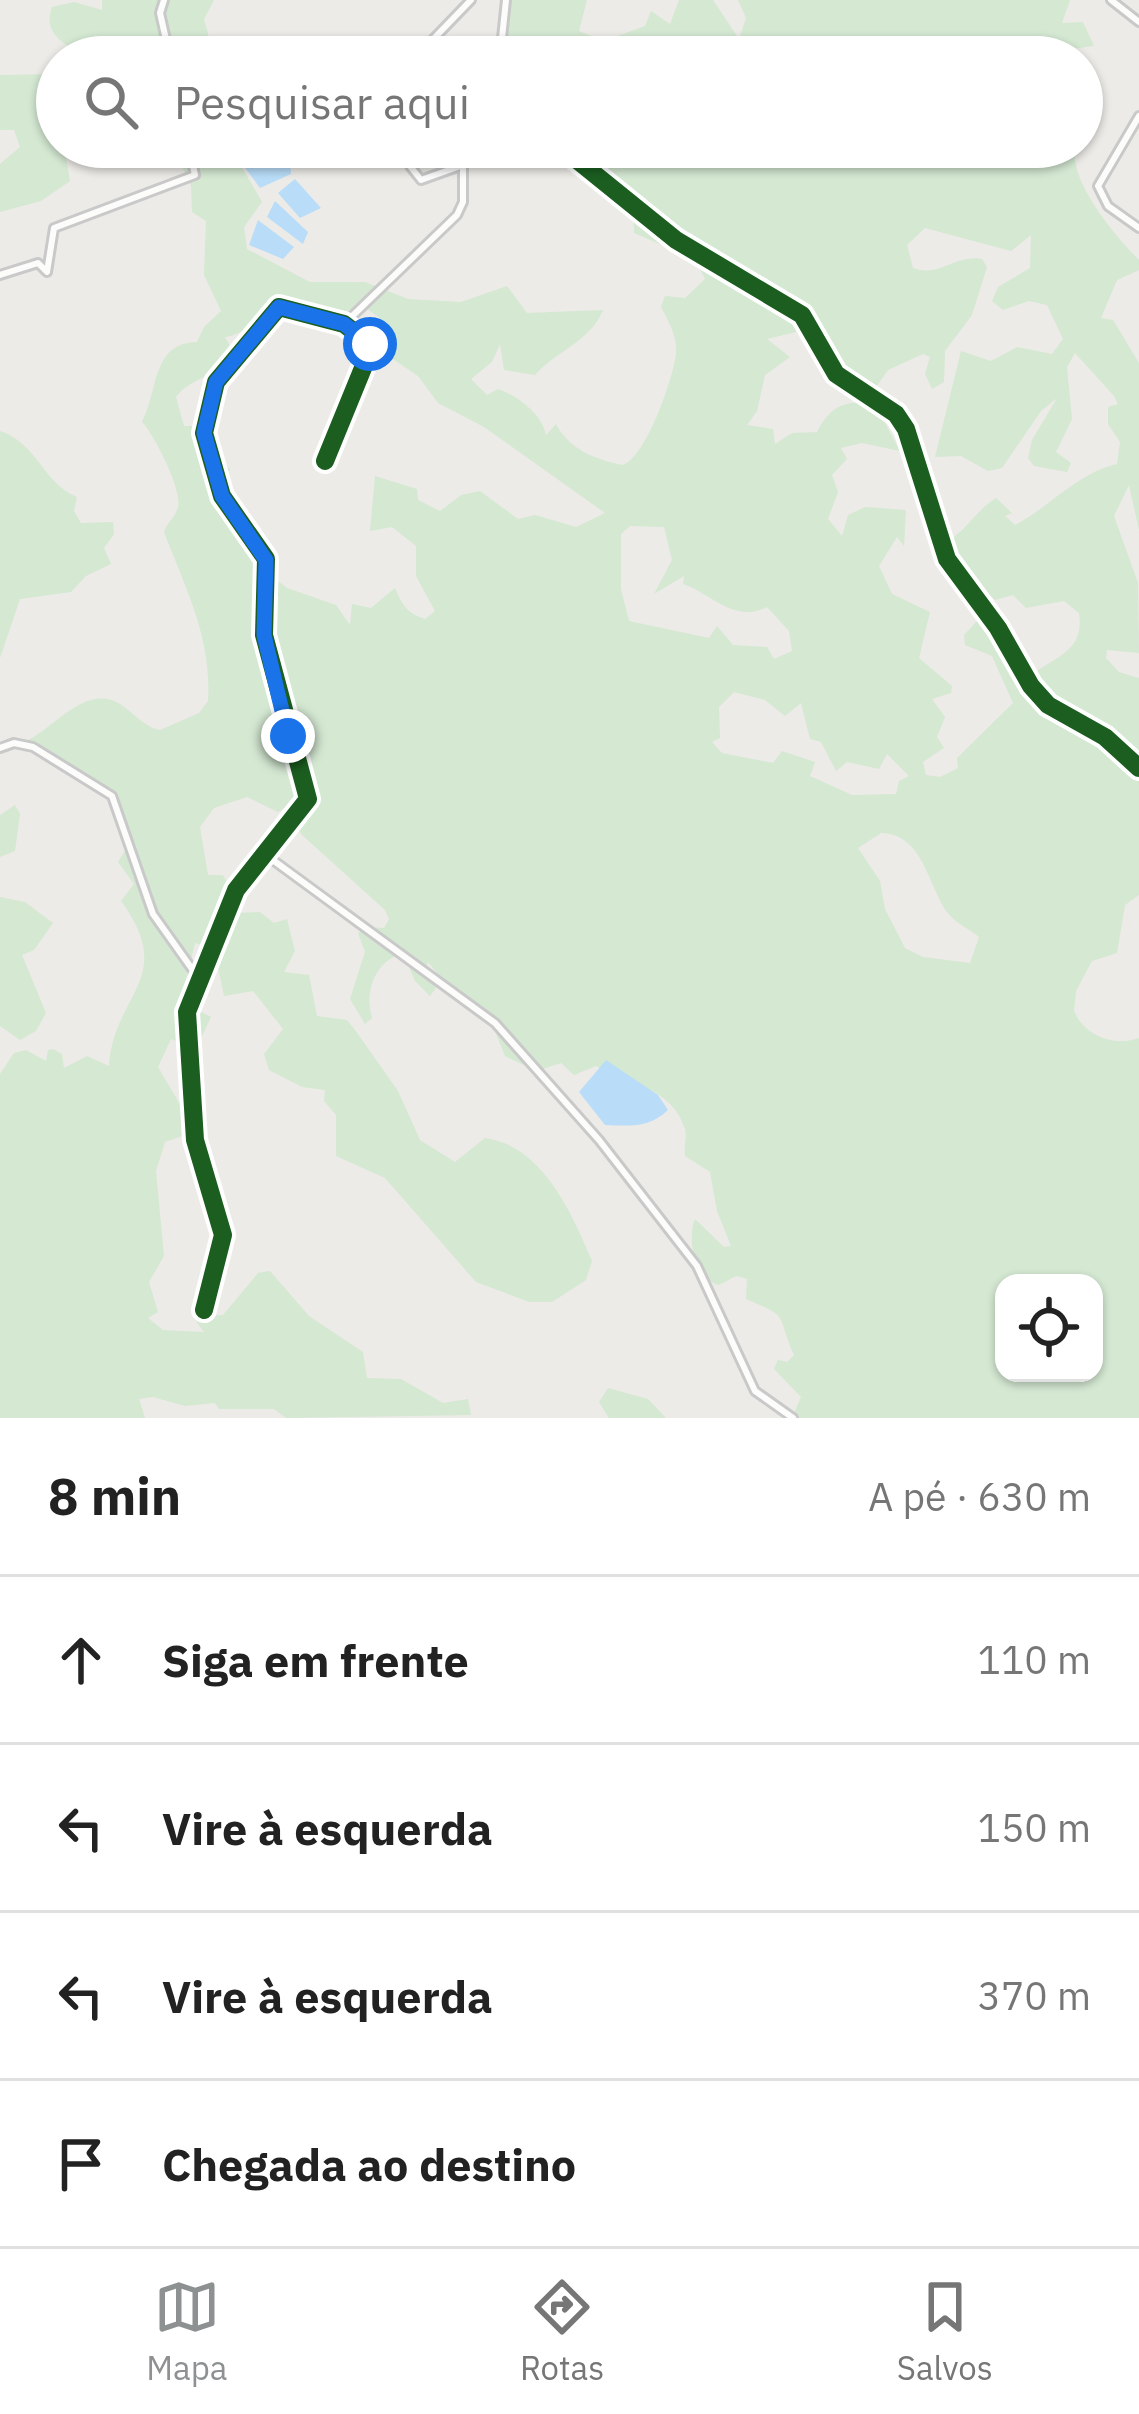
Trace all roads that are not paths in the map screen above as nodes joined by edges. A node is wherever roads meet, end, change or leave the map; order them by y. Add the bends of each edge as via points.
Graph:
1 (164, 0) edge
2 (471, 0) edge
3 (506, 0) edge
4 (1111, 0) edge
5 (1139, 22) edge
6 (165, 36) edge
7 (436, 36) edge
8 (502, 36) edge
9 (1139, 116) edge
10 (194, 168) edge
11 (412, 168) edge
12 (455, 168) edge
13 (464, 168) edge
14 (587, 168) edge
15 (1139, 228) edge
16 (0, 275) edge
17 (344, 324) junction
18 (325, 461) dead end
19 (0, 748) edge
20 (1139, 768) edge
21 (266, 855) junction
22 (197, 976) junction
23 (204, 1310) dead end
24 (794, 1418) edge

1 - 6 street
2 - 7 street
3 - 8 street
4 - 5 street
9 - 15 street via 1098,186 1108,206
10 - 16 street via 195,175 55,228 47,272 38,263
11 - 12 street via 421,180
13 - 17 street via 463,202 448,225
14 - 20 street via 662,230 802,315 836,374 896,414 947,560 1031,686
17 - 18 street via 372,348
17 - 21 street via 279,307 216,382 204,416 222,496 266,560 264,635 308,794
19 - 22 street via 33,747 112,796 152,914
21 - 22 street via 236,890
21 - 24 street via 495,1023 697,1266 755,1391
22 - 23 street via 186,1018 192,1124 223,1235

